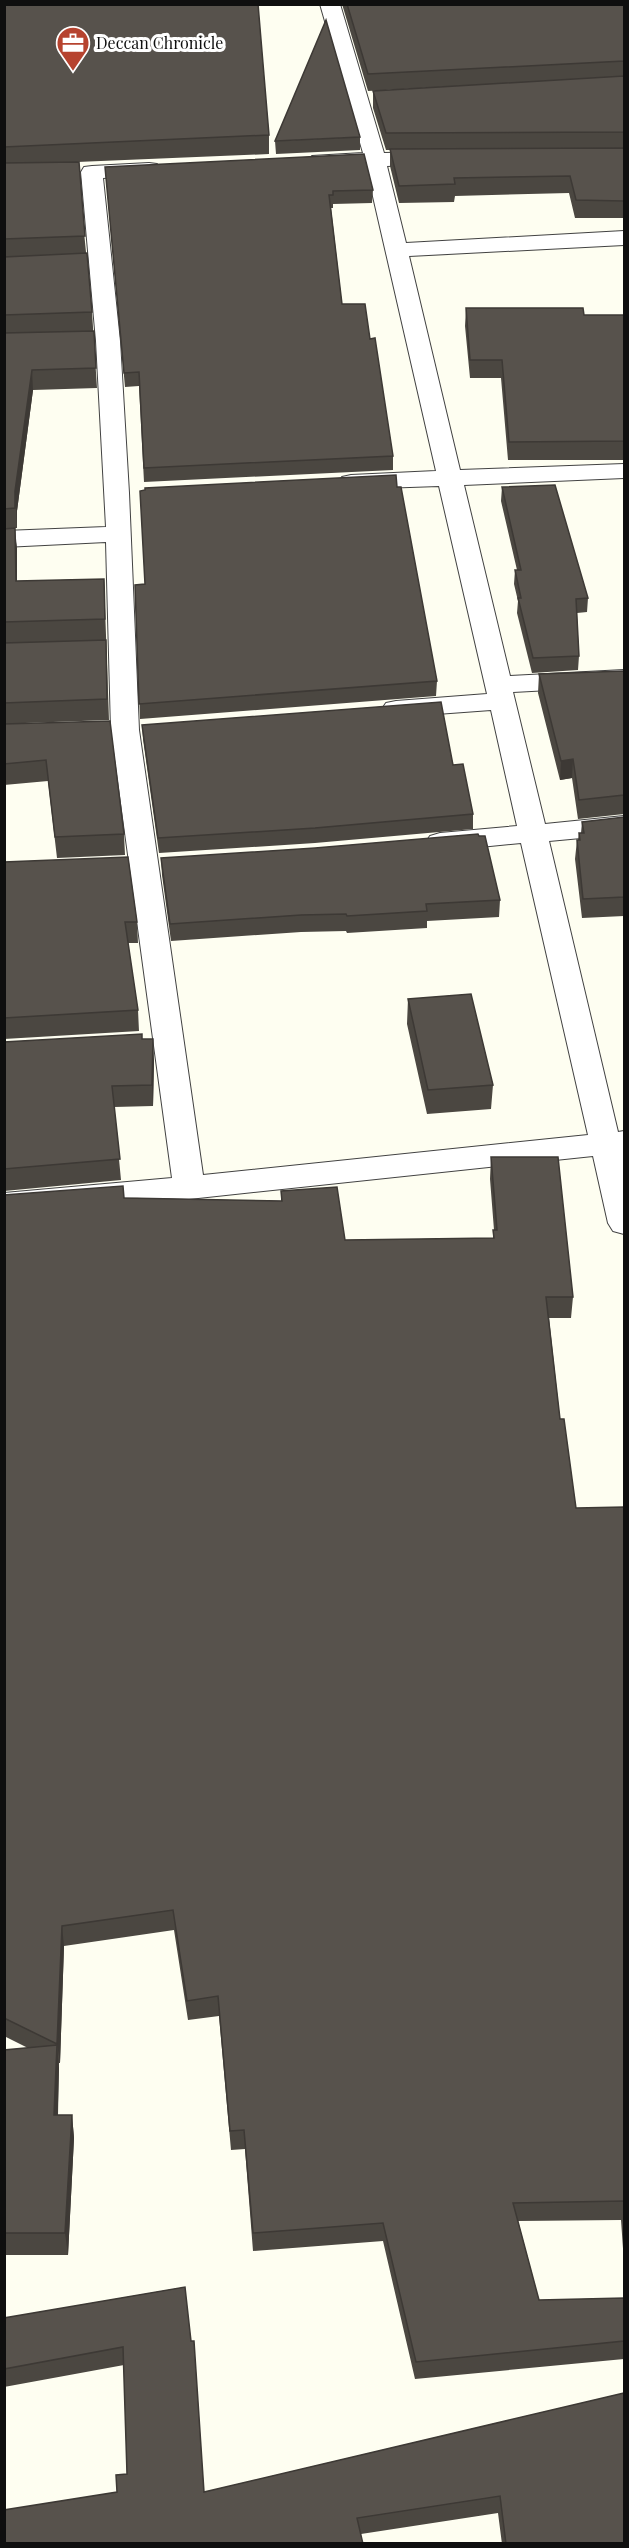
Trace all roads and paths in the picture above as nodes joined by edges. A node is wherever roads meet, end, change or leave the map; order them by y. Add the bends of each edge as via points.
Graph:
1 (330, 4) edge
2 (375, 158) junction
3 (458, 158) edge
4 (293, 162) edge
5 (175, 168) edge
6 (624, 238) edge
7 (396, 250) junction
8 (624, 471) edge
9 (450, 477) junction
10 (331, 483) edge
11 (118, 534) junction
12 (4, 539) edge
13 (624, 678) edge
14 (500, 693) junction
15 (373, 711) edge
16 (624, 825) edge
17 (534, 835) junction
18 (416, 844) edge
19 (615, 1143) edge
20 (189, 1188) junction
21 (4, 1204) edge
22 (624, 1223) edge

1 - 2 street via 370,99
2 - 3 street
2 - 4 street
2 - 7 street
5 - 11 street via 81,172 97,341 129,493
6 - 7 street
7 - 9 street
8 - 9 street
9 - 10 street
9 - 14 street
11 - 12 street
11 - 20 street via 111,651 126,730 143,866 156,1042
13 - 14 street
14 - 15 street
14 - 17 street
16 - 17 street
17 - 18 street
17 - 19 street
19 - 20 street
19 - 22 street
20 - 21 street

